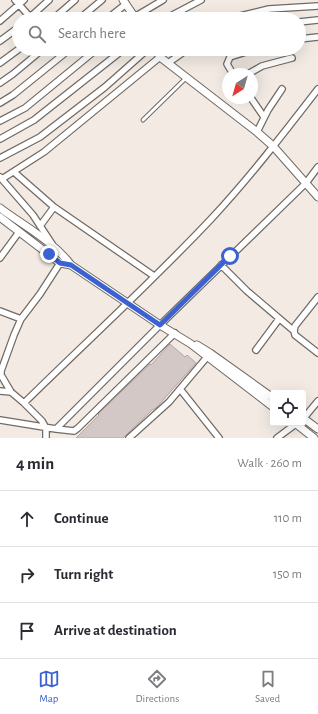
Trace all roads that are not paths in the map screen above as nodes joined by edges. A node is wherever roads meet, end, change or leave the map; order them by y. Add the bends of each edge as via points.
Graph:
1 (24, 0) edge
2 (49, 0) edge
3 (75, 0) edge
4 (102, 0) edge
5 (163, 0) edge
6 (201, 0) edge
7 (125, 1) edge
8 (17, 2) edge
9 (318, 6) edge
10 (24, 12) edge
11 (36, 12) edge
12 (61, 12) edge
13 (87, 12) edge
14 (114, 12) edge
15 (131, 12) edge
16 (144, 12) edge
17 (178, 12) edge
18 (254, 12) edge
19 (318, 20) edge
20 (0, 21) edge
21 (306, 21) edge
22 (12, 32) edge
23 (318, 37) edge
24 (306, 38) edge
25 (0, 41) edge
26 (12, 54) edge
27 (35, 56) edge
28 (61, 56) edge
29 (88, 56) edge
30 (115, 56) edge
31 (140, 56) edge
32 (178, 56) edge
33 (233, 56) edge
34 (160, 57) joint
35 (292, 58) dead end
36 (0, 63) edge
37 (168, 63) junction
38 (229, 68) edge
39 (258, 68) edge
40 (187, 77) junction
41 (0, 83) edge
42 (282, 89) dead end
43 (318, 89) edge
44 (0, 103) edge
45 (255, 104) edge
46 (264, 117) junction
47 (143, 120) dead end
48 (0, 121) edge
49 (257, 132) junction
50 (0, 139) edge
51 (273, 146) junction
52 (0, 158) edge
53 (318, 166) edge
54 (14, 172) junction
55 (1, 178) edge
56 (306, 183) junction
57 (318, 197) edge
58 (54, 207) junction
59 (0, 208) edge
60 (0, 218) edge
61 (40, 226) junction
62 (19, 232) junction
63 (55, 248) junction
64 (0, 258) edge
65 (60, 263) junction
66 (71, 265) junction
67 (221, 265) junction
68 (154, 276) junction
69 (318, 297) edge
70 (127, 302) junction
71 (0, 311) edge
72 (21, 319) junction
73 (278, 319) junction
74 (160, 325) junction
75 (294, 330) junction
76 (175, 333) junction
77 (190, 344) junction
78 (256, 350) dead end
79 (318, 353) edge
80 (207, 357) junction
81 (180, 389) junction
82 (0, 391) edge
83 (10, 392) junction
84 (270, 396) edge
85 (318, 402) edge
86 (24, 403) junction
87 (270, 404) edge
88 (306, 416) edge
89 (0, 420) edge
90 (306, 421) edge
91 (292, 426) edge
92 (300, 426) edge
93 (46, 428) junction
94 (56, 429) junction
95 (318, 429) edge
96 (46, 438) edge
97 (129, 438) edge
98 (219, 438) edge
99 (277, 438) edge
100 (314, 438) edge

1 - 8 street
2 - 11 street
3 - 12 street
4 - 13 street
5 - 16 street
6 - 17 street
7 - 14 street
7 - 15 street
8 - 10 street
8 - 20 street
9 - 18 street via 269,8
19 - 21 street
22 - 25 street
23 - 24 street
26 - 36 street
27 - 41 street
28 - 44 street
29 - 48 street via 25,108
30 - 50 street via 34,120
31 - 52 street via 105,87 40,137
32 - 37 street
33 - 38 street via 227,64
34 - 37 street
34 - 54 street via 44,152
35 - 39 street
37 - 40 street
40 - 47 lane
40 - 49 street
42 - 46 street
43 - 51 street
45 - 46 street
46 - 49 street
49 - 51 street
51 - 56 street
51 - 68 street via 212,217
53 - 56 street
54 - 55 street
54 - 58 street
55 - 61 street
56 - 57 street
56 - 67 street
58 - 61 street
58 - 68 street
59 - 63 street
60 - 62 street
61 - 63 street
62 - 64 street
62 - 65 street
63 - 66 street
65 - 66 street
65 - 72 street
66 - 70 street
67 - 73 street
67 - 74 street
68 - 70 street
69 - 75 street
70 - 74 street
70 - 86 street
71 - 72 street
72 - 83 street via 2,367 2,375
73 - 75 street
73 - 78 street
74 - 76 street
74 - 94 street
75 - 79 street via 295,335
76 - 77 street
76 - 94 street via 78,428 74,431
77 - 80 street
77 - 84 street via 202,347
80 - 81 street
80 - 87 street
81 - 97 street
81 - 98 street
82 - 83 street
83 - 86 street
85 - 88 street
86 - 93 street
89 - 93 street
90 - 95 street
91 - 99 street
92 - 100 street
93 - 94 street
93 - 96 street

